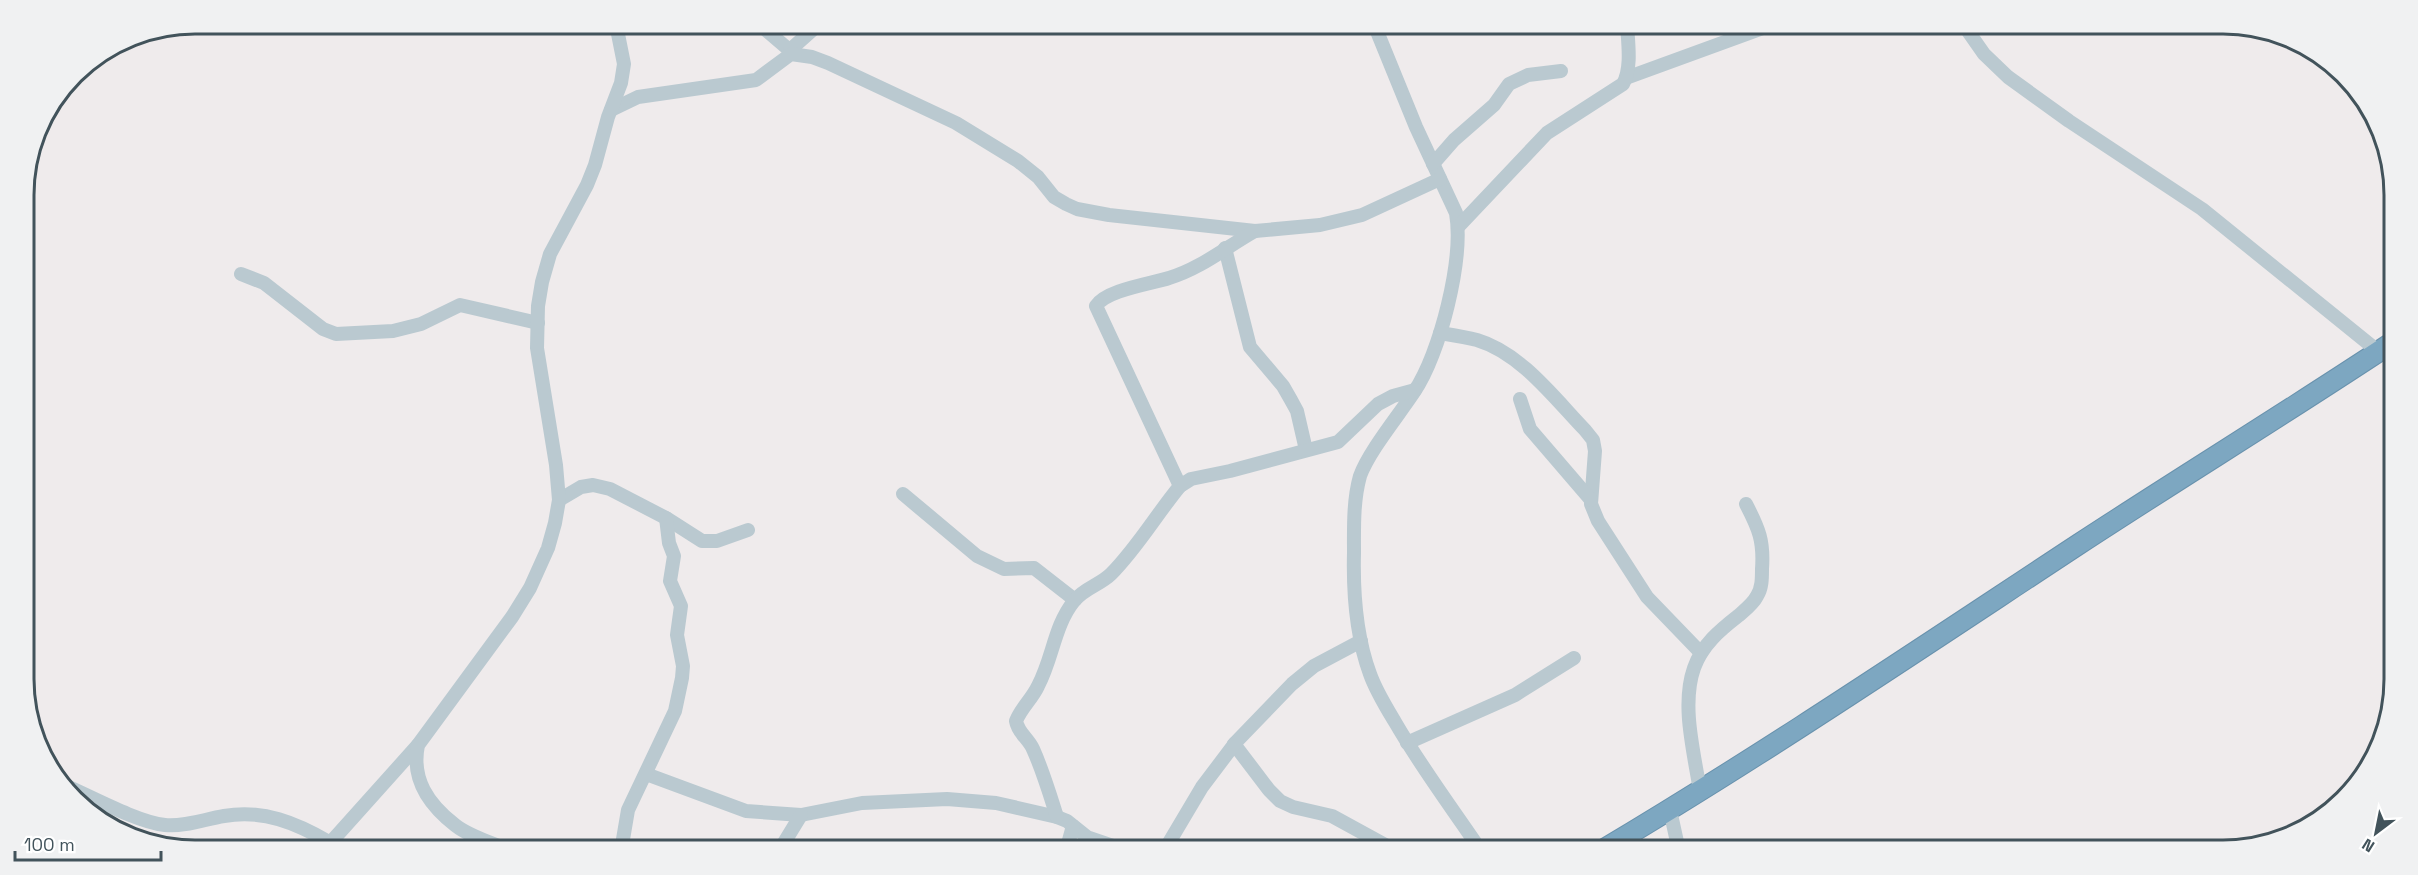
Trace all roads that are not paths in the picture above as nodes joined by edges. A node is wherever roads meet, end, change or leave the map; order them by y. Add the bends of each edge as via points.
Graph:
1 (619, 35) edge
2 (772, 35) edge
3 (808, 35) edge
4 (1378, 35) edge
5 (1628, 35) edge
6 (1744, 35) edge
7 (1971, 35) edge
8 (792, 52) junction
9 (1561, 71) dead end
10 (623, 74) junction
11 (1626, 78) junction
12 (638, 97) junction
13 (611, 110) junction
14 (1433, 164) junction
15 (1440, 178) junction
16 (1458, 227) junction
17 (1256, 231) junction
18 (1226, 248) junction
19 (241, 274) dead end
20 (538, 323) junction
21 (1440, 333) junction
22 (2384, 346) edge
23 (2384, 348) edge
24 (1415, 390) junction
25 (1520, 399) dead end
26 (1306, 450) junction
27 (1180, 486) junction
28 (903, 494) dead end
29 (559, 500) junction
30 (1592, 500) junction
31 (1746, 504) dead end
32 (666, 518) junction
33 (748, 530) dead end
34 (1075, 600) junction
35 (1361, 641) junction
36 (1701, 653) junction
37 (1574, 658) dead end
38 (1407, 743) junction
39 (1234, 744) junction
40 (418, 745) junction
41 (646, 774) junction
42 (1700, 790) junction
43 (81, 792) edge
44 (1670, 810) junction
45 (801, 815) junction
46 (1057, 817) junction
47 (1073, 826) junction
48 (318, 840) edge
49 (332, 840) edge
50 (486, 840) edge
51 (623, 840) edge
52 (786, 840) edge
53 (1069, 840) edge
54 (1096, 840) edge
55 (1171, 840) edge
56 (1375, 840) edge
57 (1473, 840) edge
58 (1620, 840) edge
59 (1677, 840) edge

1 - 10 street
2 - 8 street
3 - 8 street
4 - 14 street
5 - 11 street
6 - 11 street
7 - 22 street via 2008,77 2202,209
8 - 12 street via 756,80
8 - 17 street via 828,63 956,123 1018,161 1054,197 1077,209
9 - 14 street via 1528,75 1509,84 1494,105
10 - 12 street
10 - 13 street
11 - 16 street via 1618,88 1547,133
12 - 13 street
13 - 20 street via 596,165 550,254 542,282
14 - 15 street
15 - 16 street
15 - 17 street via 1341,221
16 - 21 street
17 - 18 street
18 - 26 street via 1250,347 1297,411
18 - 27 street via 1183,272 1115,294 1096,306
19 - 20 street via 264,283 323,329 336,334 393,331 421,324 460,305
20 - 29 street via 537,348
21 - 24 street
21 - 30 street via 1478,340 1498,350 1520,365 1585,430 1595,451
23 - 42 highway
24 - 26 street via 1378,404 1338,442
24 - 35 street via 1361,475 1354,511 1353,569
25 - 30 street via 1530,429
26 - 27 street via 1191,479
27 - 34 street via 1115,569
28 - 34 street via 984,560 1004,569 1034,568
29 - 32 street via 581,487 594,485 610,489
29 - 40 street via 548,548 530,588
30 - 36 street via 1598,521 1647,597
31 - 36 street via 1763,546 1761,585 1754,601 1720,630
32 - 33 street via 702,541 717,541
32 - 41 street via 674,556 670,581 681,602 676,635 683,666 675,711
34 - 46 street via 1058,630 1038,686 1016,721 1037,758
35 - 38 street via 1370,675
35 - 39 street via 1306,672
36 - 42 street via 1689,694
37 - 38 street via 1515,695
38 - 57 street
39 - 55 street
39 - 56 street via 1280,801 1332,816
40 - 49 street
40 - 50 street via 415,761 422,789 456,827
41 - 45 street via 746,811
41 - 51 street via 628,810
42 - 44 highway
43 - 48 street via 152,824 184,825 257,814 303,827
44 - 58 highway
44 - 59 street
45 - 46 street via 862,803 947,799 996,803
45 - 52 street
46 - 47 street
47 - 53 street
47 - 54 street

